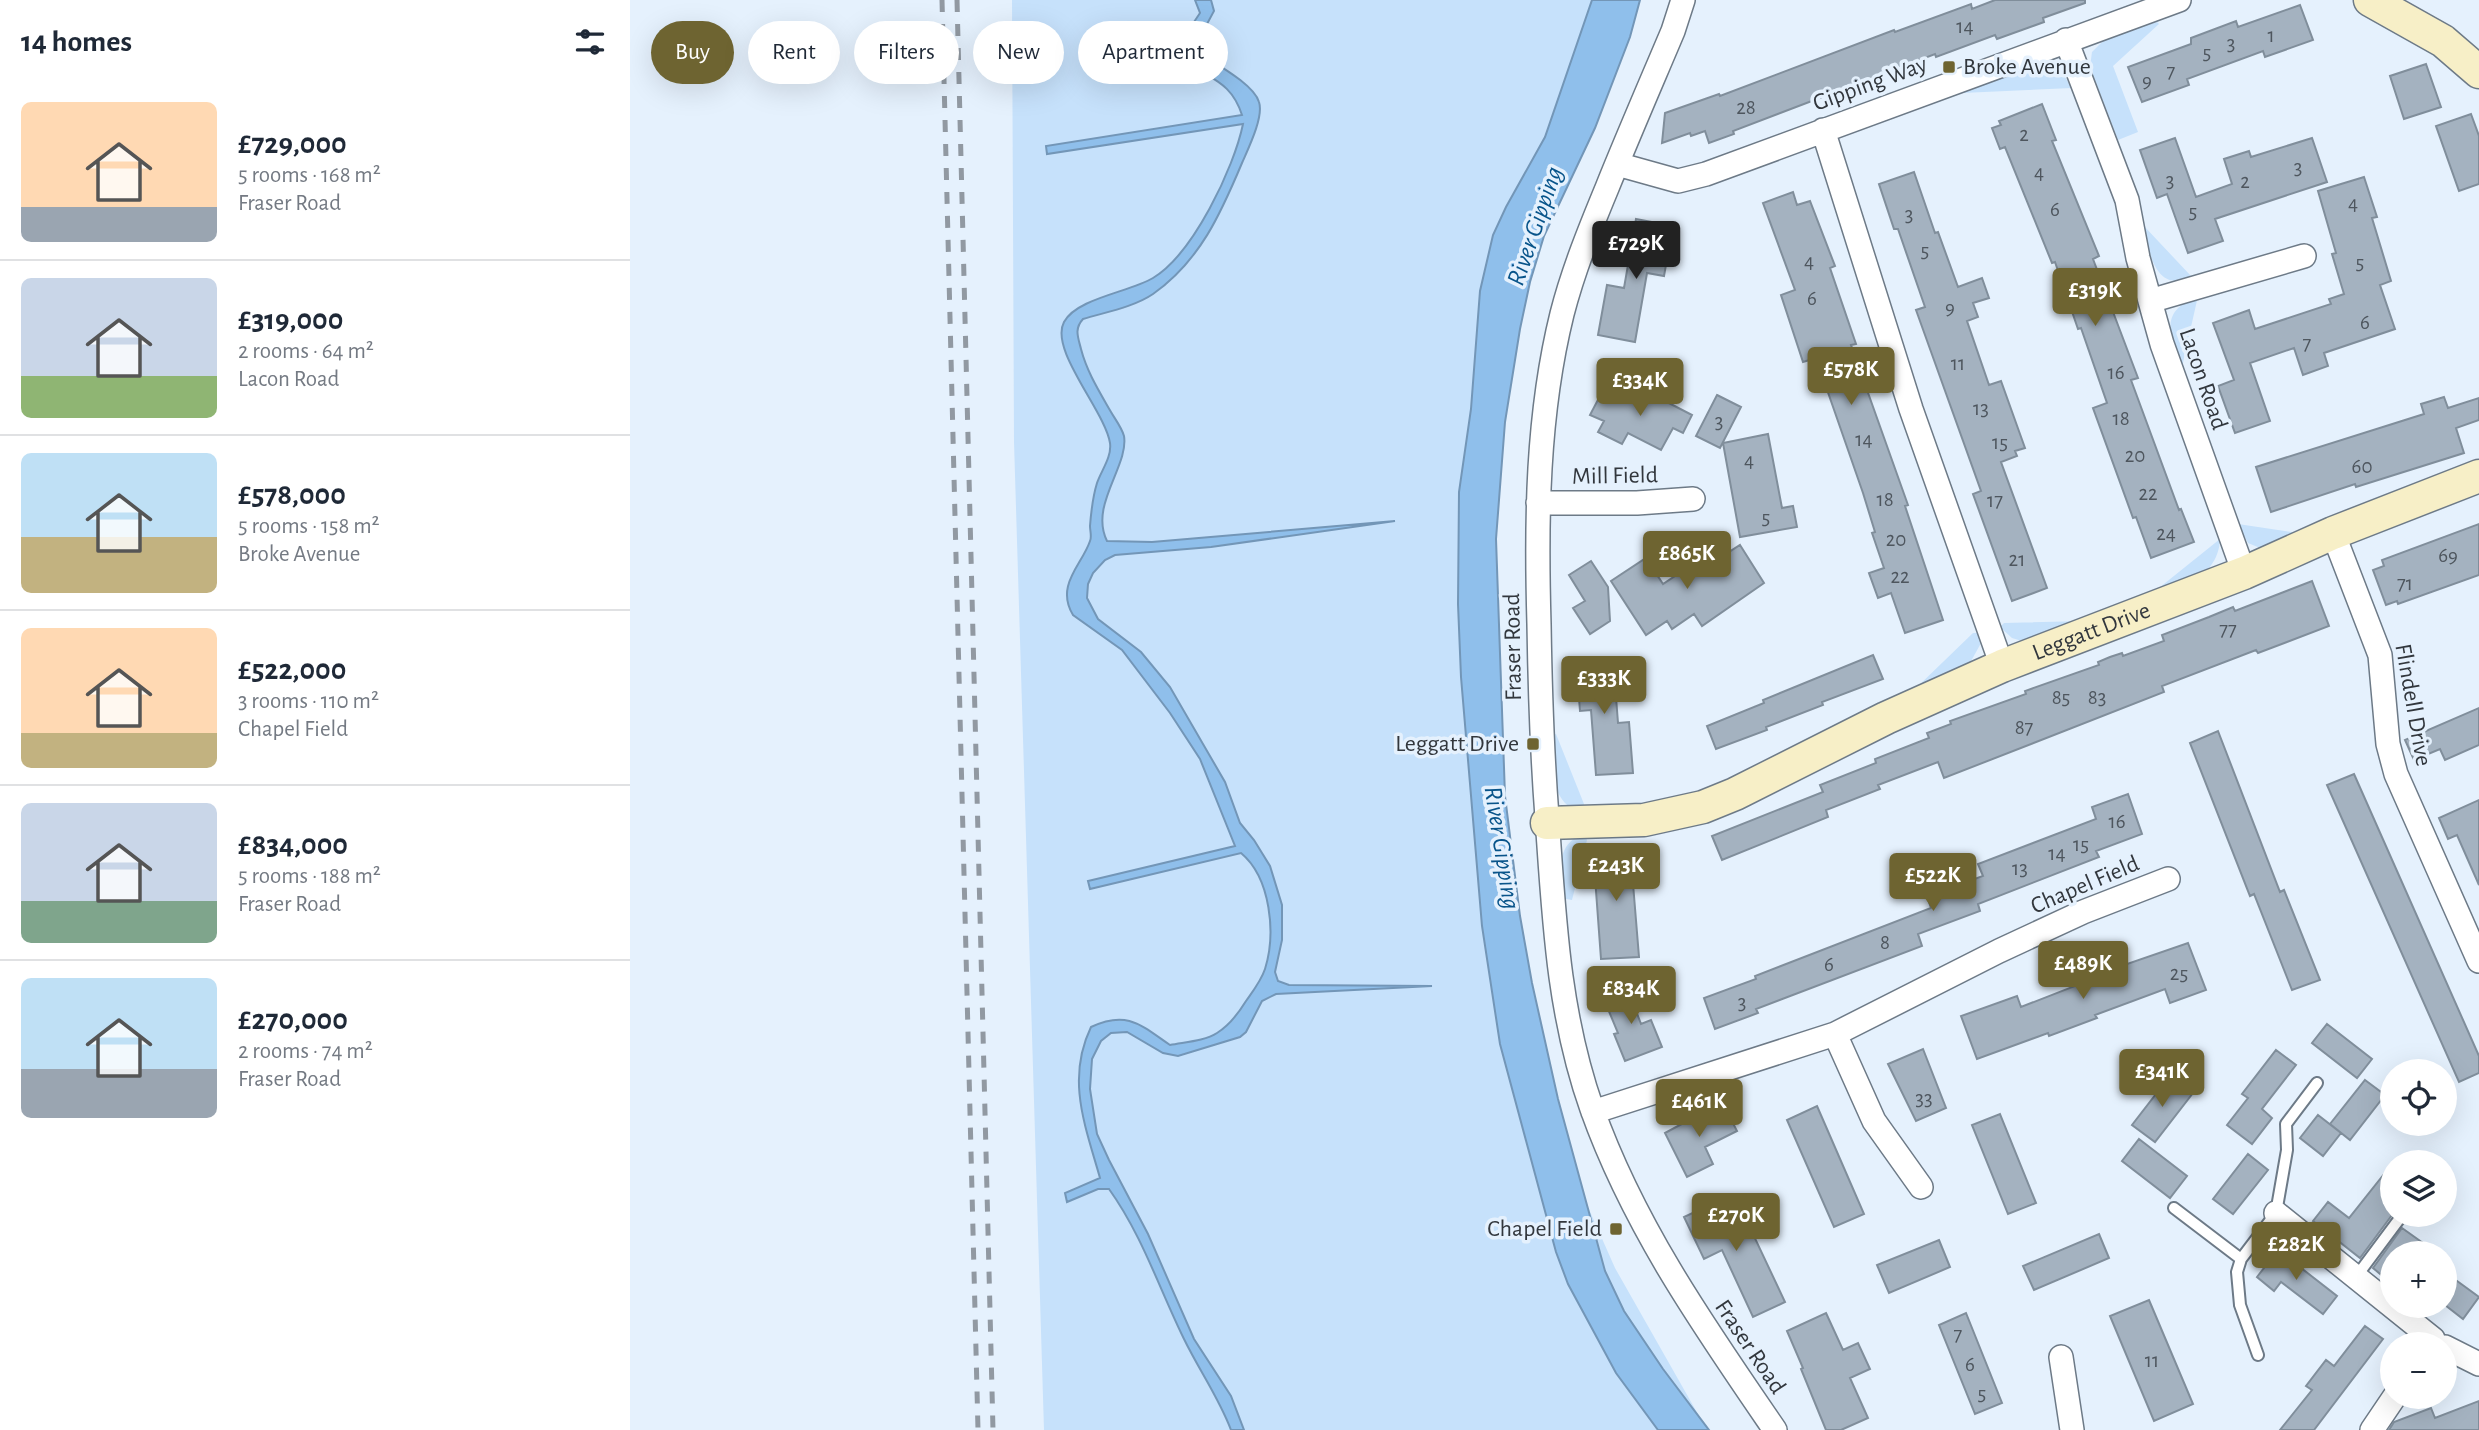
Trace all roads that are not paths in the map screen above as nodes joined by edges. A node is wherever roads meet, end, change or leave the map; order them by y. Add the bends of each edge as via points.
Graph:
1 (1683, 0) edge
2 (2179, 0) edge
3 (2370, 0) edge
4 (2066, 40) junction
5 (2479, 72) edge
6 (1823, 130) junction
7 (1617, 164) junction
8 (2304, 256) dead end
9 (2150, 301) junction
10 (2479, 476) edge
11 (1693, 499) dead end
12 (1538, 503) junction
13 (2333, 533) junction
14 (2244, 573) junction
15 (2002, 666) junction
16 (1547, 824) junction
17 (2168, 879) dead end
18 (2479, 961) edge
19 (1835, 1034) junction
20 (2317, 1083) dead end
21 (1593, 1112) junction
22 (1921, 1187) dead end
23 (2174, 1208) dead end
24 (2276, 1213) junction
25 (2393, 1227) edge
26 (2241, 1259) junction
27 (2356, 1277) junction
28 (2422, 1332) edge
29 (2457, 1354) edge
30 (2258, 1355) dead end
31 (2061, 1357) dead end
32 (2479, 1364) edge
33 (2386, 1409) edge
34 (1776, 1430) edge
35 (2072, 1430) edge
36 (2372, 1430) edge

1 - 7 street, Fraser Road
2 - 4 street, Gipping Way
3 - 5 street via 2443,41
4 - 6 street, Gipping Way
4 - 9 street, Lacon Road via 2127,200
6 - 7 street, Gipping Way via 1678,181
6 - 15 street via 1911,409
7 - 12 street, Fraser Road via 1562,313 1549,377
8 - 9 street
9 - 14 street, Lacon Road
10 - 13 street, Leggatt Drive
11 - 12 street, Mill Field
12 - 16 street, Fraser Road
13 - 14 street, Leggatt Drive
13 - 18 street, Flindell Drive via 2380,655 2388,744 2396,774
14 - 15 street, Leggatt Drive
15 - 16 street, Leggatt Drive via 1703,807 1644,820
16 - 21 street, Fraser Road via 1566,1017
17 - 19 street, Chapel Field via 1999,951
19 - 21 street, Chapel Field
19 - 22 street via 1874,1121
20 - 24 lane via 2287,1124
21 - 34 street, Fraser Road via 1664,1262
23 - 26 lane
24 - 26 lane
24 - 27 street
25 - 27 lane
26 - 30 lane via 2237,1281 2240,1305
27 - 28 street
29 - 32 street
31 - 35 street
33 - 36 street

